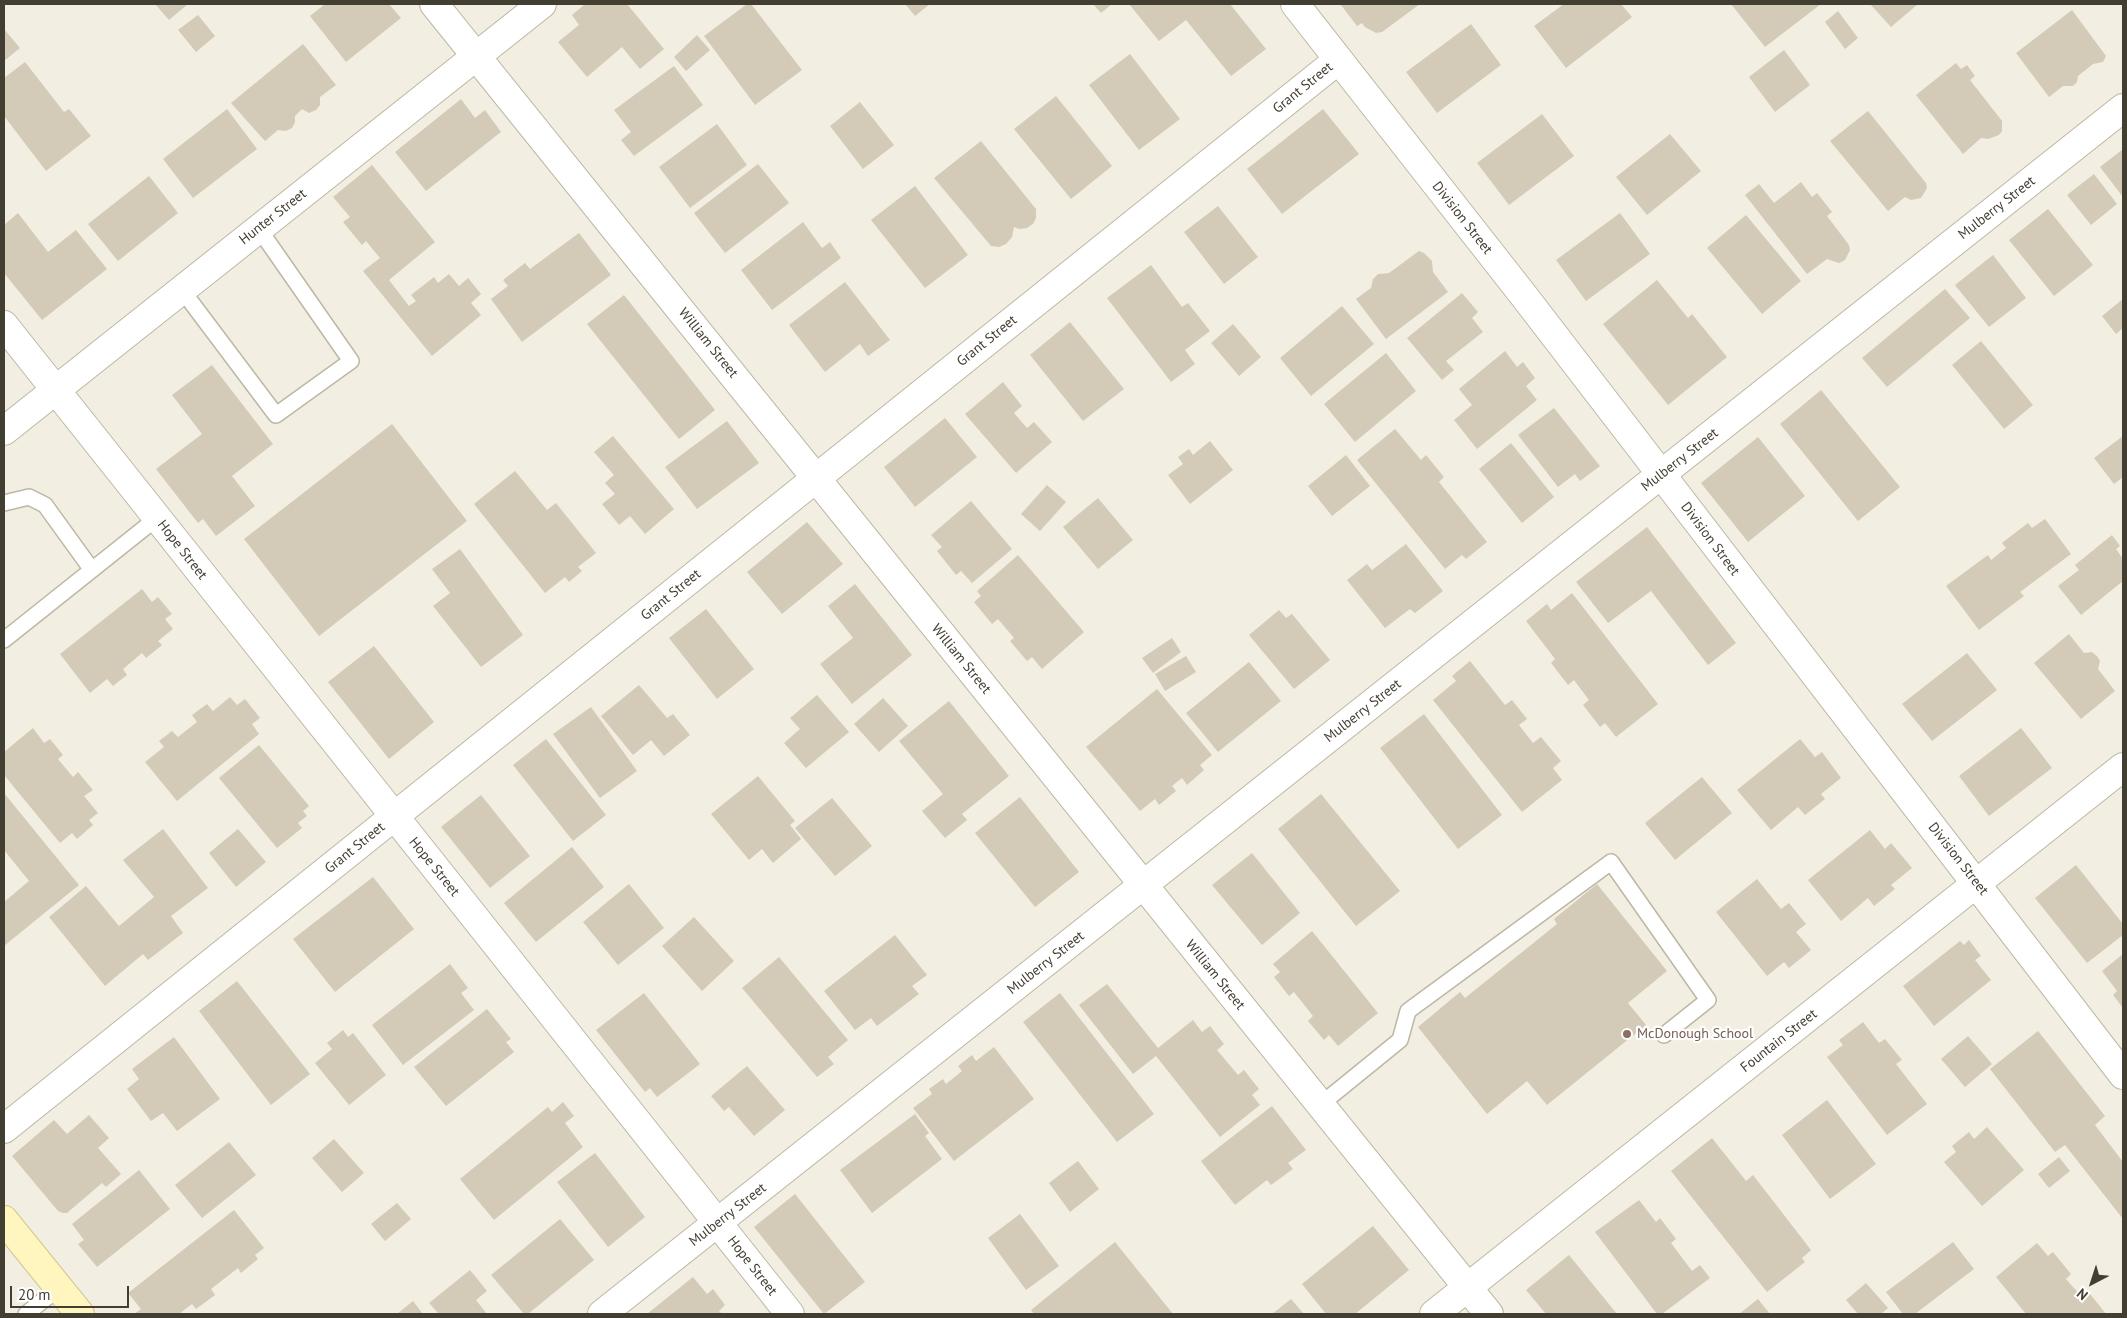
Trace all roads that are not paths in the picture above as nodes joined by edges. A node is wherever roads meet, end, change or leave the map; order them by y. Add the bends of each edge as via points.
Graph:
1 (434, 4) edge
2 (542, 4) edge
3 (1295, 4) edge
4 (476, 56) junction
5 (1338, 60) junction
6 (2123, 108) edge
7 (259, 229) junction
8 (182, 290) junction
9 (4, 325) edge
10 (56, 390) junction
11 (4, 431) edge
12 (1661, 475) junction
13 (816, 478) junction
14 (4, 503) edge
15 (157, 518) junction
16 (92, 570) junction
17 (4, 640) edge
18 (2123, 767) edge
19 (394, 816) junction
20 (1977, 883) junction
21 (1143, 886) junction
22 (1664, 1034) dead end
23 (2123, 1075) edge
24 (1320, 1105) junction
25 (4, 1129) edge
26 (4, 1220) edge
27 (718, 1224) junction
28 (58, 1288) junction
29 (1467, 1288) junction
30 (26, 1314) edge
31 (80, 1314) edge
32 (602, 1314) edge
33 (790, 1314) edge
34 (1434, 1314) edge
35 (1489, 1314) edge

1 - 4 street, William Street
2 - 4 street, Hunter Street
3 - 5 street, Division Street
4 - 7 street, Hunter Street
4 - 13 street, William Street
5 - 12 street, Division Street
5 - 13 street, Grant Street
6 - 12 street, Mulberry Street
7 - 8 street, Hunter Street
7 - 8 lane via 351,361 276,415
8 - 10 street, Hunter Street
9 - 10 street, Hope Street
10 - 11 street, Hunter Street
10 - 15 street, Hope Street
12 - 20 street, Division Street
12 - 21 street, Mulberry Street
13 - 19 street, Grant Street
13 - 21 street, William Street
14 - 16 lane via 29,497 45,505
15 - 16 lane
15 - 19 street, Hope Street
16 - 17 lane
18 - 20 street, Fountain Street
19 - 25 street, Grant Street
19 - 27 street, Hope Street
20 - 23 street, Division Street
20 - 29 street, Fountain Street
21 - 24 street, William Street
21 - 27 street, Mulberry Street
22 - 24 lane via 1708,1000 1611,862 1408,1011 1400,1040
24 - 29 street, William Street
26 - 28 main road
27 - 32 street, Mulberry Street
27 - 33 street, Hope Street
28 - 30 lane
28 - 31 main road
29 - 34 street, Fountain Street
29 - 35 street, William Street

